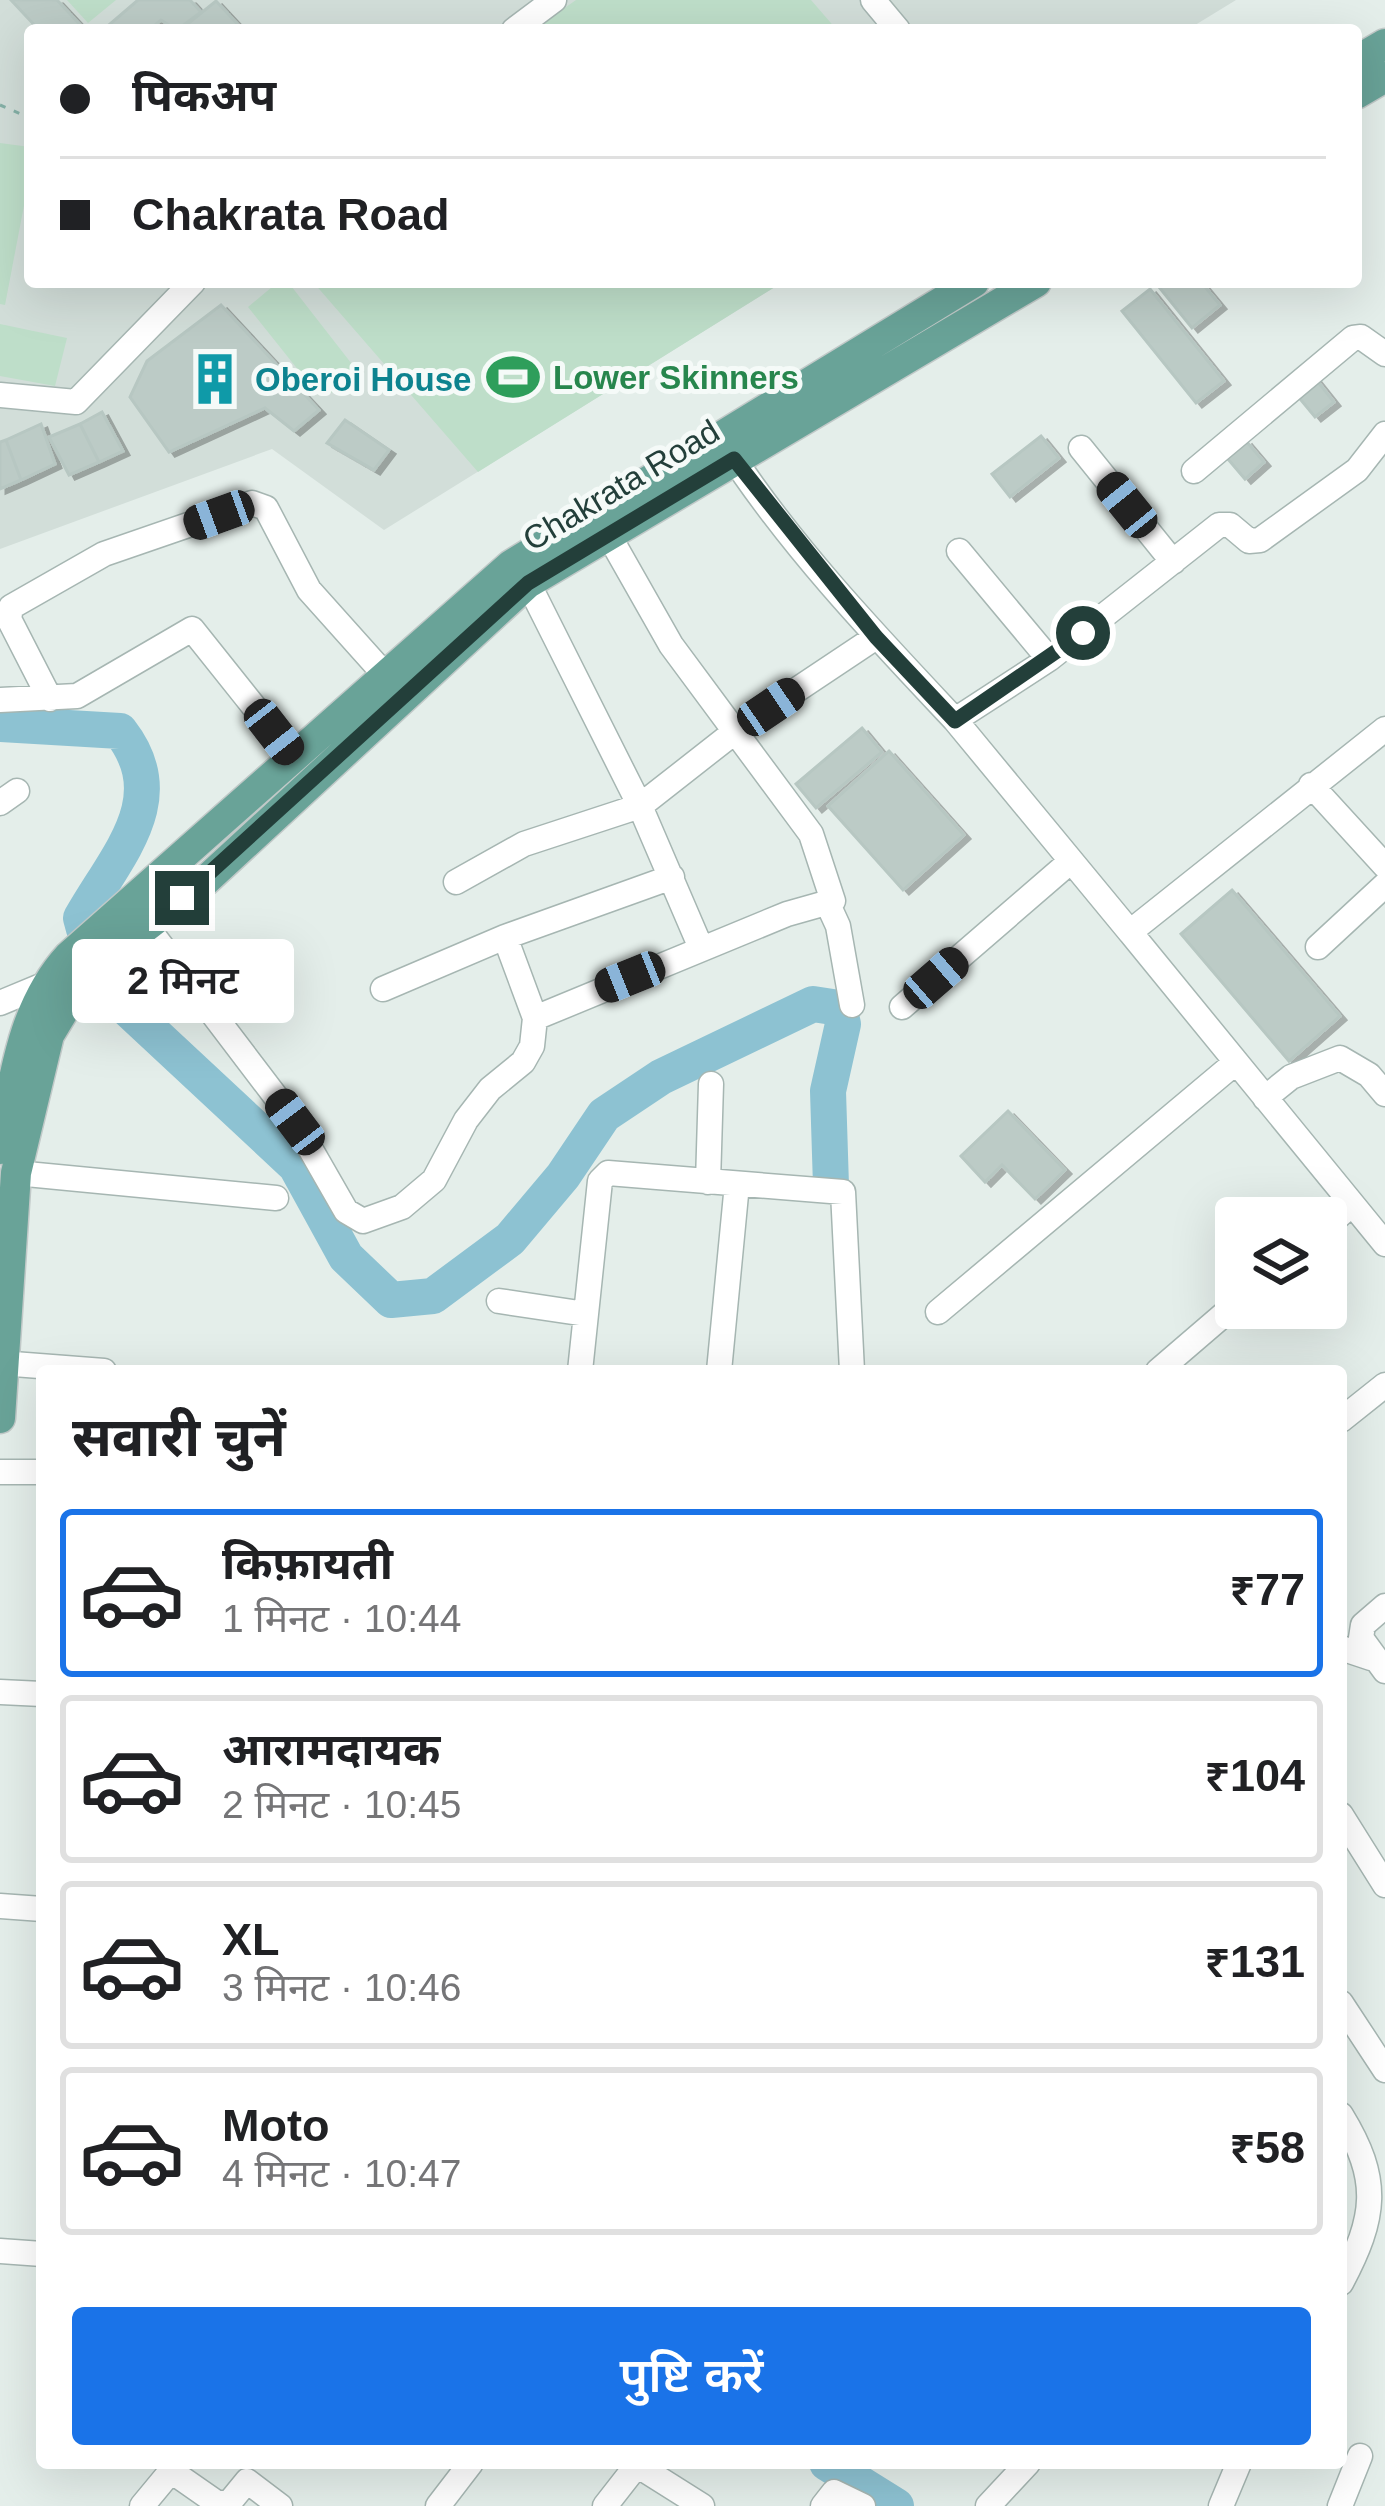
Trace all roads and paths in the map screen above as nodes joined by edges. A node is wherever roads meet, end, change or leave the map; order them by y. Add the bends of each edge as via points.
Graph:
1 (554, 0) edge
2 (873, 0) edge
3 (522, 24) edge
4 (893, 24) edge
5 (188, 288) edge
6 (965, 288) edge
7 (1025, 288) edge
8 (1385, 354) edge
9 (0, 395) edge
10 (1385, 434) edge
11 (727, 448) junction
12 (1081, 448) dead end
13 (1194, 472) dead end
14 (608, 534) junction
15 (958, 551) dead end
16 (1173, 562) junction
17 (528, 583) junction
18 (876, 637) junction
19 (1049, 659) junction
20 (386, 676) junction
21 (50, 699) junction
22 (0, 700) edge
23 (771, 707) dead end
24 (955, 721) junction
25 (1385, 729) edge
26 (737, 730) junction
27 (295, 758) junction
28 (1311, 785) junction
29 (640, 806) junction
30 (1071, 860) junction
31 (1385, 866) edge
32 (671, 877) junction
33 (456, 882) dead end
34 (1385, 885) edge
35 (827, 902) junction
36 (138, 915) junction
37 (1130, 932) junction
38 (505, 937) junction
39 (1318, 947) dead end
40 (701, 948) junction
41 (88, 972) junction
42 (44, 983) junction
43 (383, 989) dead end
44 (0, 1003) edge
45 (852, 1005) dead end
46 (902, 1007) dead end
47 (535, 1018) junction
48 (1235, 1063) junction
49 (711, 1084) dead end
50 (1385, 1094) edge
51 (1265, 1099) junction
52 (8, 1161) edge
53 (707, 1182) junction
54 (737, 1184) junction
55 (276, 1198) dead end
56 (1352, 1204) junction
57 (1347, 1208) edge
58 (1383, 1235) edge
59 (500, 1301) dead end
60 (938, 1312) dead end
61 (586, 1313) junction
62 (1215, 1322) edge
63 (2, 1363) edge
64 (581, 1365) edge
65 (720, 1365) edge
66 (852, 1365) edge
67 (1165, 1365) edge
68 (36, 1366) edge
69 (1385, 1385) edge
70 (1347, 1415) edge
71 (0, 1418) edge
72 (0, 1472) edge
73 (36, 1472) edge
74 (1385, 1606) edge
75 (1347, 1651) edge
76 (1378, 1665) edge
77 (0, 1691) edge
78 (36, 1694) edge
79 (1347, 1832) edge
80 (1385, 1885) edge
81 (0, 1906) edge
82 (36, 1909) edge
83 (1347, 2012) edge
84 (1385, 2070) edge
85 (1347, 2127) edge
86 (0, 2251) edge
87 (36, 2254) edge
88 (1347, 2270) edge
89 (1360, 2456) dead end
90 (466, 2469) edge
91 (634, 2469) edge
92 (643, 2469) edge
93 (1018, 2469) edge
94 (1236, 2469) edge
95 (142, 2506) edge
96 (280, 2506) edge
97 (438, 2506) edge
98 (605, 2506) edge
99 (702, 2506) edge
100 (823, 2506) edge
101 (862, 2506) edge
102 (988, 2506) edge
103 (1221, 2506) edge
104 (1340, 2506) edge

1 - 3 street
2 - 4 street
5 - 9 street via 76,403
6 - 11 main road, Chakrata Road
7 - 11 main road, Chakrata Road
8 - 13 street via 1353,338
10 - 16 street via 1357,470 1261,540 1249,541 1225,523
11 - 14 main road, Chakrata Road
11 - 18 street
11 - 20 main road, Chakrata Road via 511,565
12 - 16 street
14 - 17 main road, Chakrata Road
14 - 26 street via 671,645
15 - 19 street
16 - 19 street
17 - 29 street
17 - 36 main road, Chakrata Road via 205,880
18 - 23 street
18 - 24 street
19 - 24 street
20 - 21 street via 309,590 266,508 252,503 104,554 10,607
20 - 27 main road, Chakrata Road
21 - 22 street
21 - 27 street via 92,690 191,629
24 - 30 street
25 - 28 street
26 - 29 street
26 - 35 street via 817,843 835,896
27 - 36 main road, Chakrata Road
28 - 31 street
28 - 37 street
29 - 32 street
29 - 33 street via 524,844
30 - 37 street
30 - 46 street
32 - 38 street
32 - 40 street
34 - 39 street
35 - 40 street
35 - 45 street
36 - 41 main road, Chakrata Road
36 - 42 main road, Chakrata Road
36 - 47 street via 295,1122 346,1211 363,1221 402,1207 434,1180 466,1120 523,1062
37 - 48 street
38 - 43 street
38 - 47 street
40 - 47 street
41 - 42 street
41 - 52 main road, Chakrata Road via 49,1035
42 - 44 street
42 - 52 main road, Chakrata Road via 24,1038
48 - 51 street
48 - 60 street
49 - 53 street
50 - 51 street via 1340,1058 1291,1077
51 - 56 street
52 - 55 street
52 - 63 main road, Chakrata Road
53 - 54 street
53 - 61 street via 603,1176
54 - 65 street
54 - 66 street via 843,1192
56 - 57 street
56 - 58 street
59 - 61 street
61 - 64 street
62 - 67 street
63 - 68 street
63 - 71 main road, Chakrata Road
69 - 70 street
72 - 73 street
74 - 76 street via 1361,1637
75 - 76 street
77 - 78 street
79 - 80 street
81 - 82 street
83 - 84 street
85 - 88 street via 1368,2167 1371,2196 1369,2223
86 - 87 street
89 - 104 street
90 - 97 street
91 - 98 street
92 - 99 street
93 - 102 street
94 - 103 street
95 - 96 street via 171,2471 217,2504 229,2503 247,2481
100 - 101 street via 834,2492

